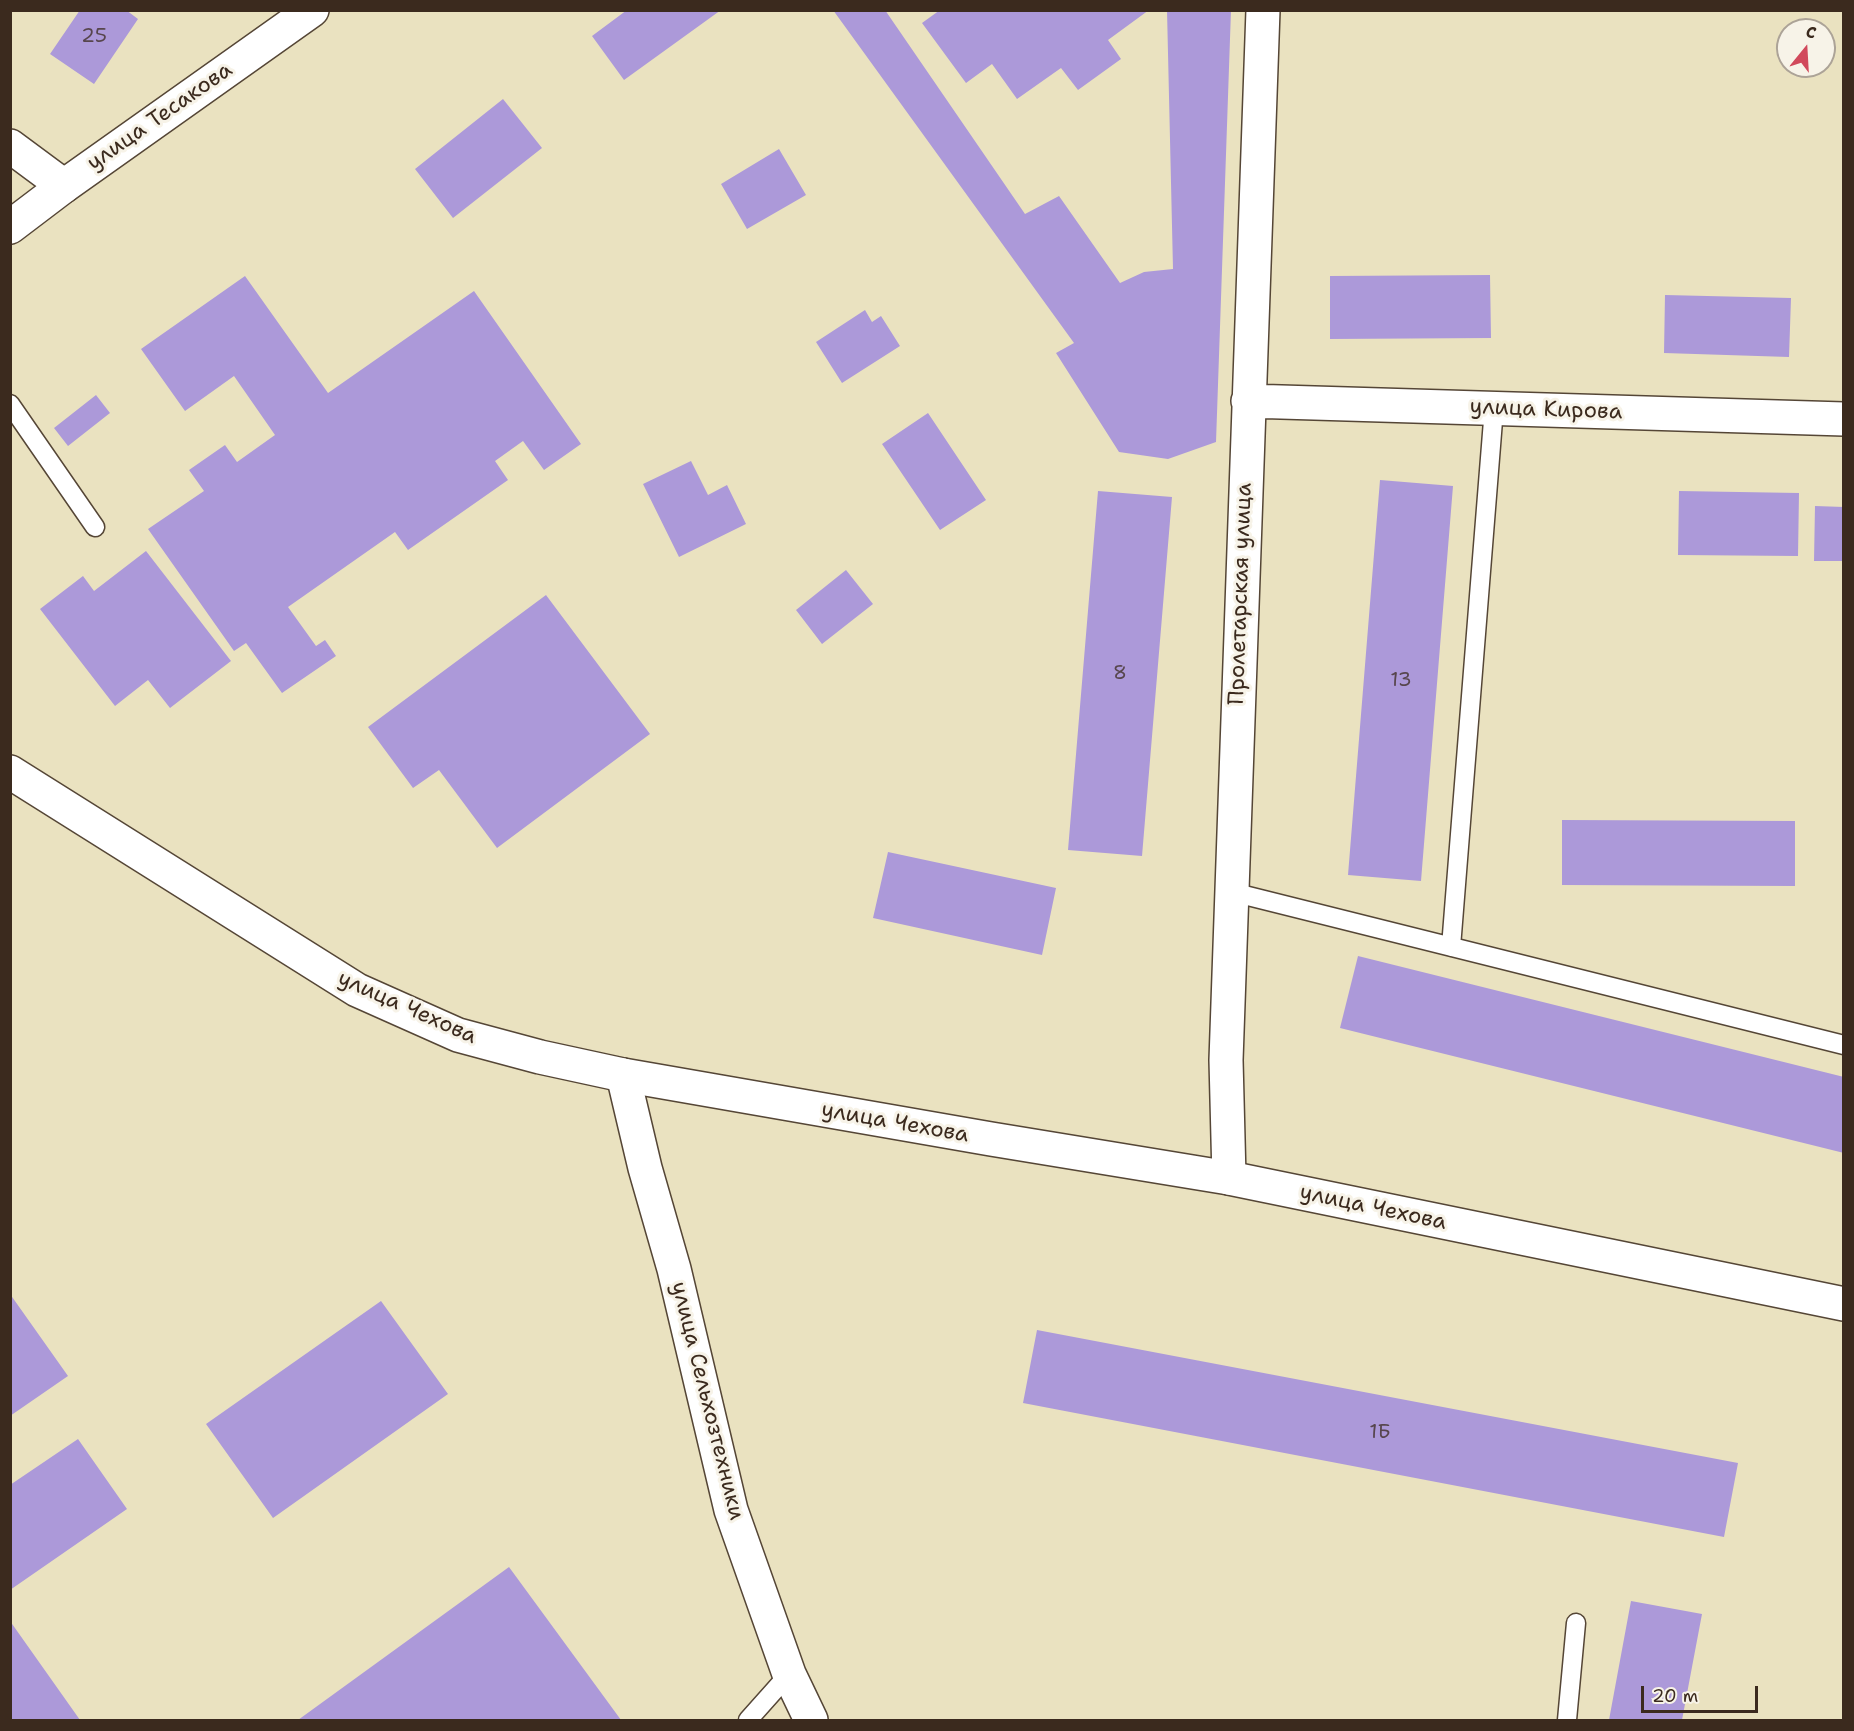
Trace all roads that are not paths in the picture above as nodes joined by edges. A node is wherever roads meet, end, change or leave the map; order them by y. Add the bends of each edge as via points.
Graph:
1 (312, 10) edge
2 (1263, 10) edge
3 (10, 146) edge
4 (64, 186) junction
5 (10, 227) edge
6 (1248, 401) junction
7 (10, 404) edge
8 (1494, 408) junction
9 (1844, 418) edge
10 (94, 527) dead end
11 (10, 772) edge
12 (1232, 892) junction
13 (1451, 947) junction
14 (1844, 1045) edge
15 (623, 1075) junction
16 (1229, 1178) junction
17 (1844, 1304) edge
18 (1576, 1623) dead end
19 (789, 1674) junction
20 (748, 1720) edge
21 (811, 1720) edge
22 (1567, 1720) edge

1 - 4 street, улица Тесакова
2 - 6 street, Пролетарская улица
3 - 4 street
4 - 5 street, улица Тесакова
6 - 8 street, улица Кирова
6 - 12 street, Пролетарская улица
7 - 10 lane
8 - 9 street, улица Кирова
8 - 13 lane
11 - 15 street, улица Чехова via 357,990 458,1035
12 - 13 lane
12 - 16 street, Пролетарская улица via 1226,1081
13 - 14 lane
15 - 16 street, улица Чехова
15 - 19 street, улица Сельхозтехники via 675,1269 731,1510
16 - 17 street, улица Чехова
18 - 22 lane
19 - 20 lane
19 - 21 street, улица Сельхозтехники

